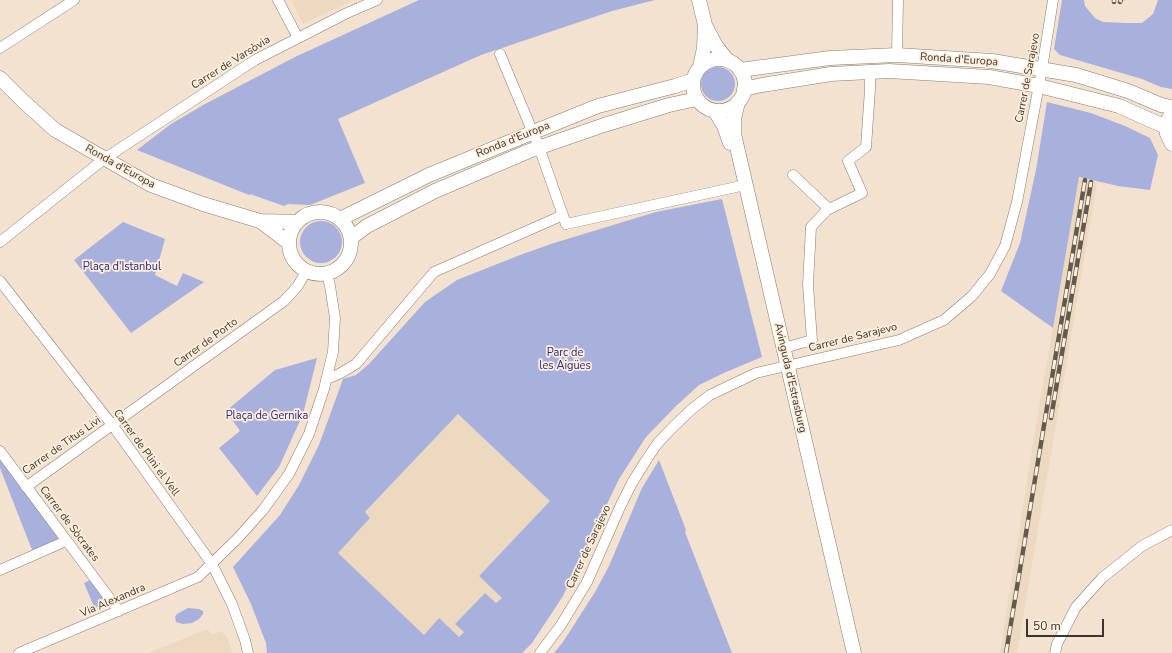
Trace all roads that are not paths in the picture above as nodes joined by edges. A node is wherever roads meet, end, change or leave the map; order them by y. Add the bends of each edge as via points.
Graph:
1 (74, 0) edge
2 (278, 0) edge
3 (377, 0) edge
4 (699, 0) edge
5 (898, 0) edge
6 (1053, 0) edge
7 (705, 25) junction
8 (298, 38) junction
9 (0, 48) edge
10 (500, 54) dead end
11 (897, 55) junction
12 (727, 60) junction
13 (700, 67) junction
14 (1042, 69) junction
15 (740, 70) junction
16 (870, 72) junction
17 (0, 78) edge
18 (693, 80) junction
19 (1039, 86) junction
20 (744, 89) junction
21 (697, 99) junction
22 (738, 102) junction
23 (1172, 107) edge
24 (715, 111) junction
25 (1172, 114) edge
26 (1166, 127) junction
27 (533, 132) junction
28 (1172, 144) edge
29 (539, 147) junction
30 (104, 159) junction
31 (793, 175) dead end
32 (741, 186) junction
33 (829, 209) junction
34 (563, 215) junction
35 (340, 219) junction
36 (260, 221) junction
37 (297, 222) junction
38 (351, 238) junction
39 (0, 242) edge
40 (289, 243) junction
41 (306, 272) junction
42 (327, 274) junction
43 (0, 281) edge
44 (784, 348) junction
45 (785, 366) junction
46 (327, 379) junction
47 (112, 426) junction
48 (0, 451) edge
49 (26, 487) junction
50 (1172, 530) edge
51 (66, 541) junction
52 (212, 564) junction
53 (0, 570) edge
54 (119, 611) junction
55 (19, 653) edge
56 (248, 653) edge
57 (540, 653) edge
58 (848, 653) edge
59 (854, 653) edge
60 (1055, 653) edge

1 - 9 street
2 - 8 street
3 - 8 street, Carrer de Varsòvia via 347,12
4 - 7 street
5 - 11 street
6 - 14 street, Carrer de Sarajevo
7 - 12 street
7 - 13 street
8 - 30 street, Carrer de Varsòvia via 256,60
10 - 27 street
11 - 14 street, Ronda d'Europa via 992,61
11 - 15 street, Ronda d'Europa via 830,58
12 - 13 street via 712,60
12 - 15 street
13 - 18 street
14 - 19 street, Carrer de Sarajevo
14 - 23 street, Ronda d'Europa via 1076,75
15 - 20 street via 745,80
16 - 19 street, Ronda d'Europa via 896,70 989,77
16 - 20 street, Ronda d'Europa via 831,74
16 - 33 street via 866,147 848,161 862,193
17 - 30 street, Ronda d'Europa via 55,130
18 - 21 street via 693,90
18 - 27 street, Ronda d'Europa via 598,106
19 - 26 street, Ronda d'Europa via 1119,106
19 - 45 street, Carrer de Sarajevo via 1005,246 990,274 972,296 944,320 899,340
20 - 22 street
21 - 24 street via 703,106
21 - 29 street, Ronda d'Europa via 662,107
22 - 24 street via 728,110
22 - 44 street, Avinguda d'Estrasburg via 734,134
24 - 32 street, Avinguda d'Estrasburg via 729,139
25 - 26 street
26 - 28 street
27 - 29 street
27 - 35 street, Ronda d'Europa via 429,175
29 - 34 street
29 - 38 street, Ronda d'Europa via 435,191 367,226
30 - 36 street, Ronda d'Europa via 151,185
30 - 39 street, Carrer de Varsòvia
31 - 33 street
32 - 34 street via 566,224
32 - 45 street, Avinguda d'Estrasburg
33 - 44 street via 811,227 808,285 812,340
34 - 46 street via 434,272 356,364
35 - 37 street, Ronda d'Europa via 323,212 305,216
35 - 38 street
36 - 37 street, Ronda d'Europa
36 - 40 street, Ronda d'Europa
37 - 40 street
38 - 42 street via 346,260 336,271
40 - 41 street via 293,260
41 - 42 street via 316,275
41 - 47 street, Carrer de Porto via 284,302
42 - 46 street, Via Alexandra via 335,318
43 - 47 street, Carrer de Plini el Vell
44 - 45 street, Avinguda d'Estrasburg
45 - 57 street, Carrer de Sarajevo via 749,376 710,396 657,444 632,483 587,582 561,626
45 - 58 street, Avinguda d'Estrasburg
45 - 59 street, Avinguda d'Estrasburg
46 - 52 street, Via Alexandra via 310,434 290,474 238,538
47 - 49 street, Carrer de Titus Livi
47 - 52 street, Carrer de Plini el Vell
48 - 49 street, Carrer de Sòcrates
49 - 51 street, Carrer de Sòcrates
50 - 60 street via 1142,546 1102,578 1076,607
51 - 53 street
51 - 54 street, Carrer de Sòcrates
52 - 54 street, Via Alexandra via 198,577
52 - 56 street, Carrer de Plini el Vell via 232,604
54 - 55 street, Via Alexandra

